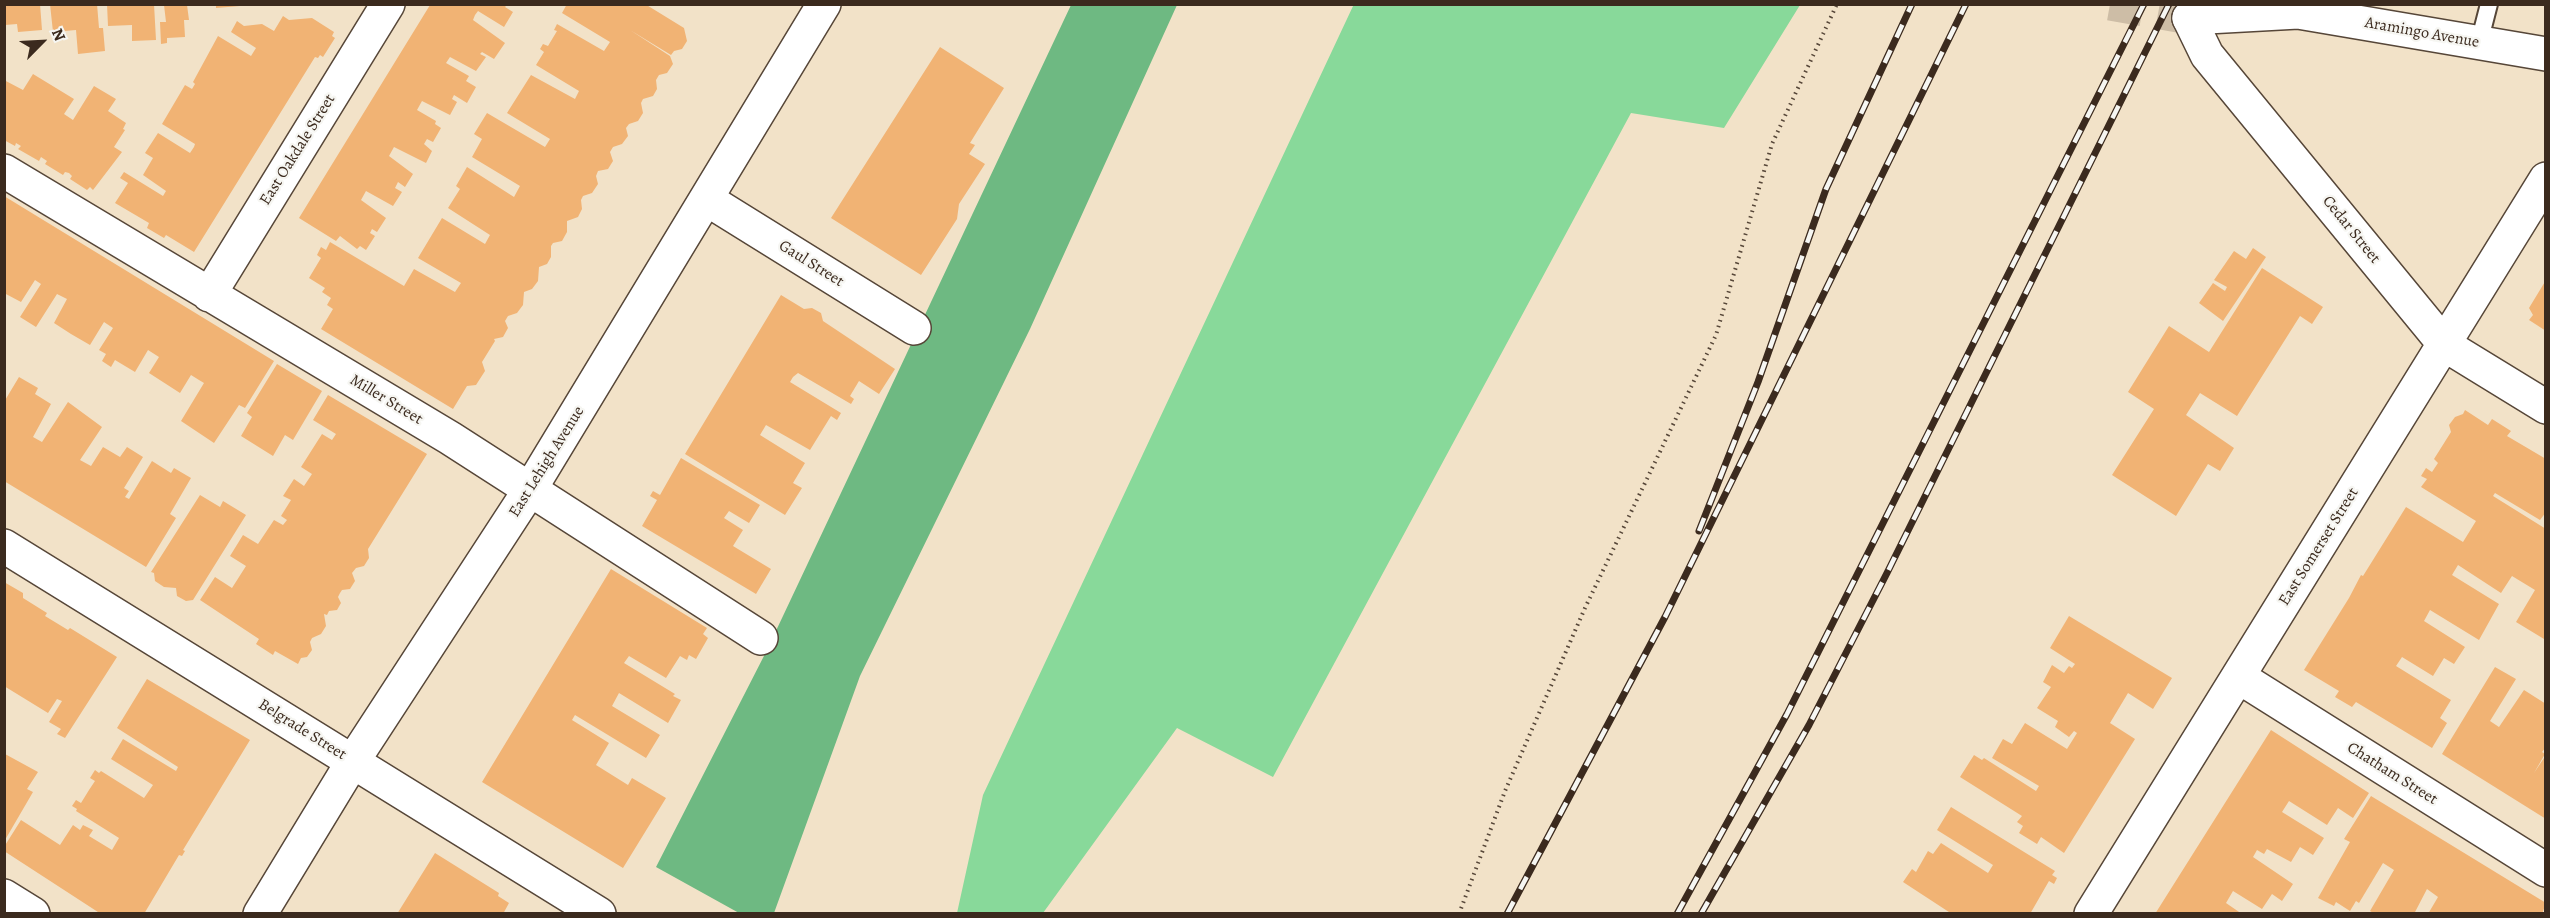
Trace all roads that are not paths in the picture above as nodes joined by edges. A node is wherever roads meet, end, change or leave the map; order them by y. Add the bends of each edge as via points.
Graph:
1 (388, 4) edge
2 (824, 4) edge
3 (2488, 4) edge
4 (2291, 8) edge
5 (2189, 18) joint
6 (2479, 43) junction
7 (2546, 54) edge
8 (4, 171) edge
9 (2546, 178) edge
10 (708, 200) junction
11 (209, 295) junction
12 (914, 328) dead end
13 (2445, 345) junction
14 (2546, 407) edge
15 (529, 491) junction
16 (4, 546) edge
17 (761, 638) dead end
18 (2239, 677) junction
19 (353, 761) junction
20 (2546, 870) edge
21 (4, 896) edge
22 (33, 914) edge
23 (260, 914) edge
24 (599, 914) edge
25 (2091, 914) edge

1 - 11 street, East Oakdale Street
2 - 10 street, East Lehigh Avenue
3 - 6 lane
4 - 5 street, Aramingo Avenue
4 - 6 street, Aramingo Avenue
5 - 13 street, Cedar Street via 2207,55
6 - 7 street, Aramingo Avenue
8 - 11 street, Miller Street
9 - 13 street, East Somerset Street
10 - 12 street, Gaul Street
10 - 15 street, East Lehigh Avenue
11 - 15 street, Miller Street via 450,438
13 - 14 street, Cedar Street
13 - 18 street, East Somerset Street
15 - 17 street, Miller Street
15 - 19 street, East Lehigh Avenue
16 - 19 street, Belgrade Street
18 - 20 street, Chatham Street
18 - 25 street, East Somerset Street
19 - 23 street, East Lehigh Avenue
19 - 24 street, Belgrade Street
21 - 22 street

